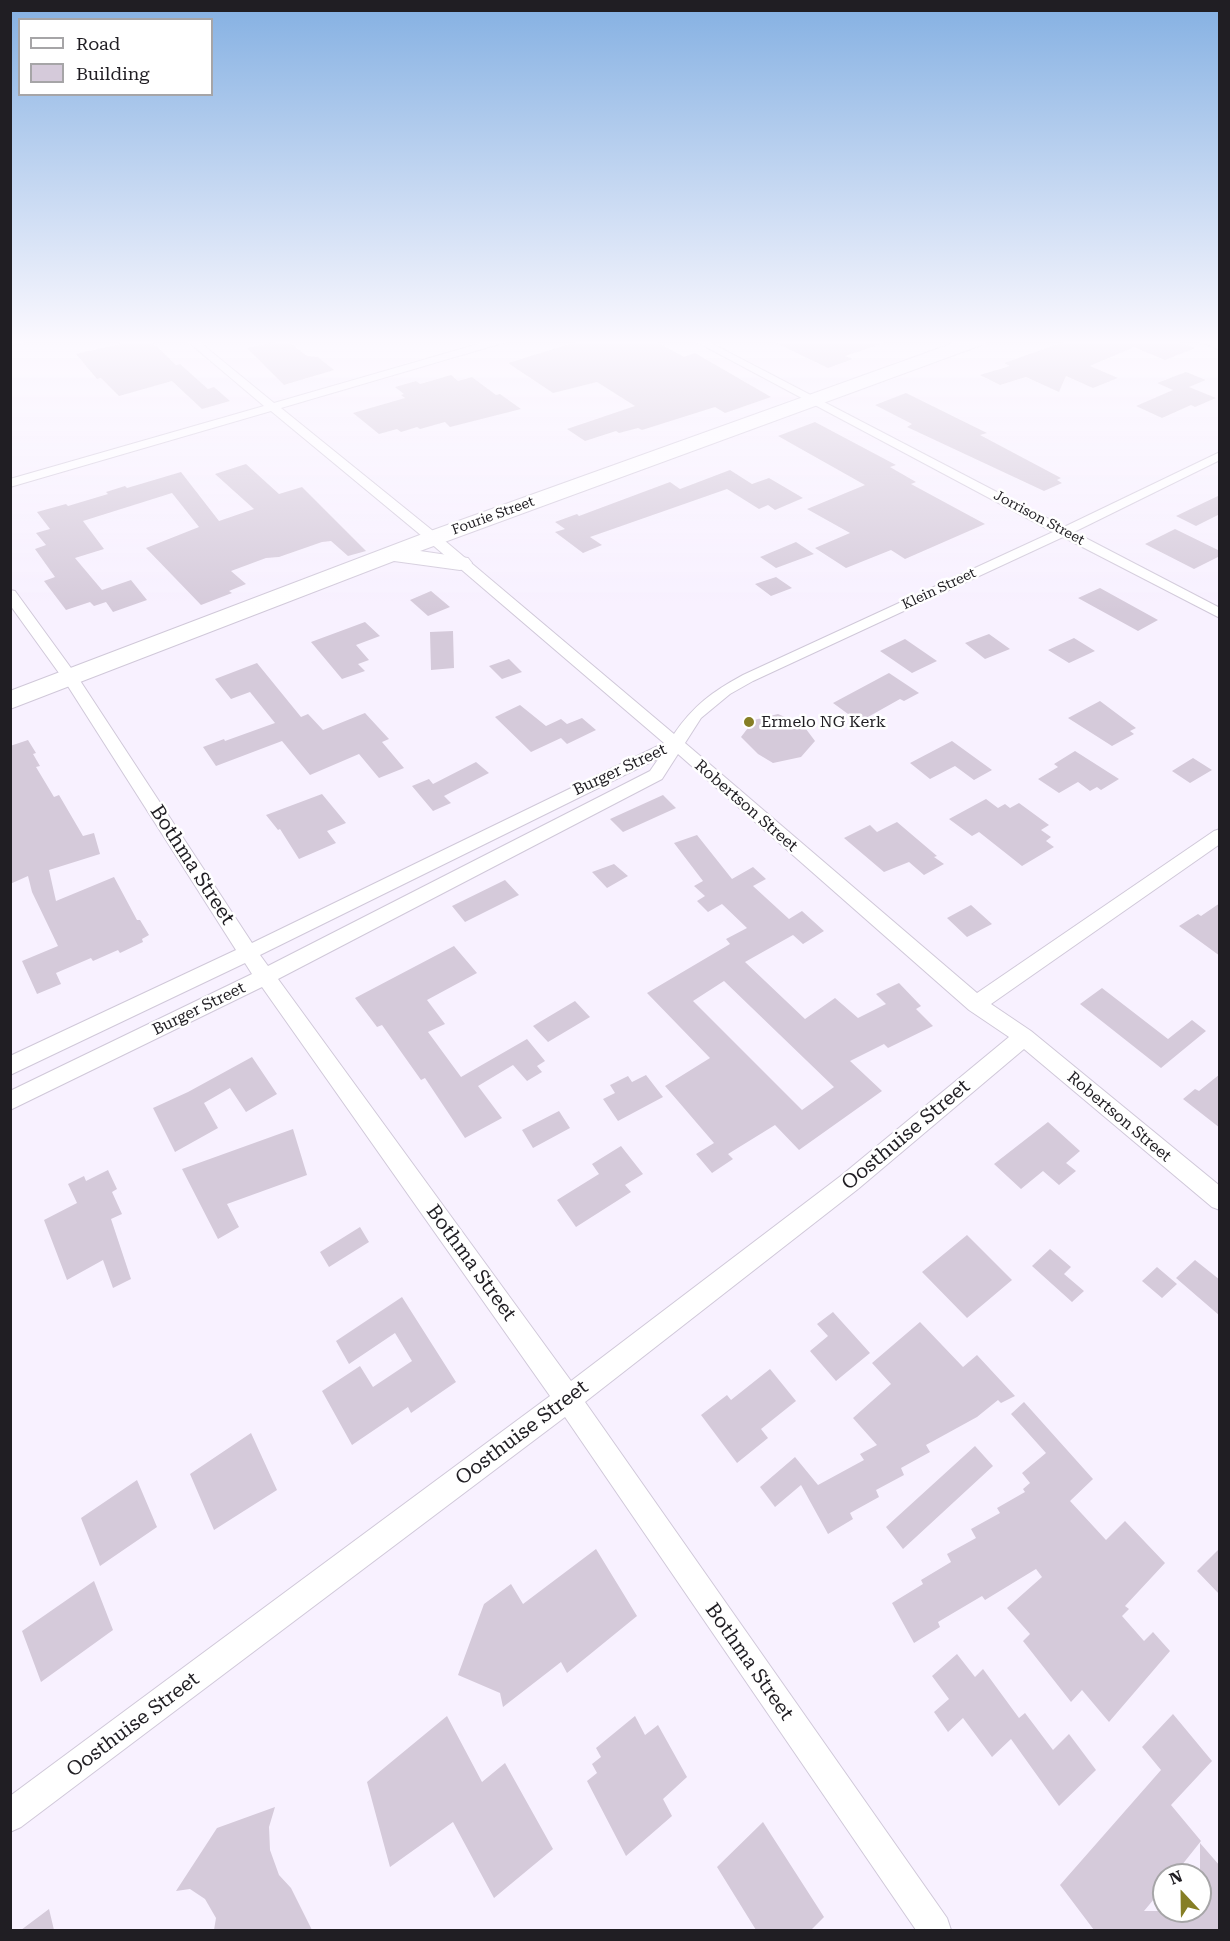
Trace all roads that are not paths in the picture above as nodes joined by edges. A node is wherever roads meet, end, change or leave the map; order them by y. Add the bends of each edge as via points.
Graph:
1 (190, 431) edge
2 (300, 431) edge
3 (729, 431) edge
4 (872, 431) edge
5 (1220, 455) edge
6 (10, 483) edge
7 (1065, 531) junction
8 (433, 538) junction
9 (393, 554) junction
10 (460, 563) junction
11 (10, 594) edge
12 (1220, 614) edge
13 (71, 679) junction
14 (10, 701) edge
15 (676, 744) junction
16 (1220, 835) edge
17 (249, 953) junction
18 (266, 976) junction
19 (976, 1004) junction
20 (1024, 1037) junction
21 (10, 1066) edge
22 (10, 1101) edge
23 (1220, 1200) edge
24 (568, 1399) junction
25 (10, 1816) edge
26 (935, 1930) edge

1 - 6 street
2 - 8 street, Robertson Street
3 - 8 highway, Fourie Street
4 - 7 street, Jorrison Street
5 - 7 street, Klein Street
7 - 12 street, Jorrison Street
7 - 15 street, Klein Street via 748,678 707,704 688,723
8 - 9 highway, Fourie Street
8 - 10 street, Robertson Street
9 - 10 highway
9 - 13 highway, Fourie Street
10 - 15 street, Robertson Street
11 - 13 street, Bothma Street
13 - 14 highway, Fourie Street
13 - 17 street, Bothma Street
15 - 17 street, Burger Street
15 - 18 street, Burger Street via 656,775
15 - 19 street, Robertson Street
16 - 19 street
17 - 18 street, Bothma Street
17 - 21 street, Burger Street
18 - 22 street, Burger Street
18 - 24 street, Bothma Street
19 - 20 street, Robertson Street
20 - 23 street, Robertson Street
20 - 24 street, Oosthuise Street via 850,1182
24 - 25 street, Oosthuise Street
24 - 26 street, Bothma Street

